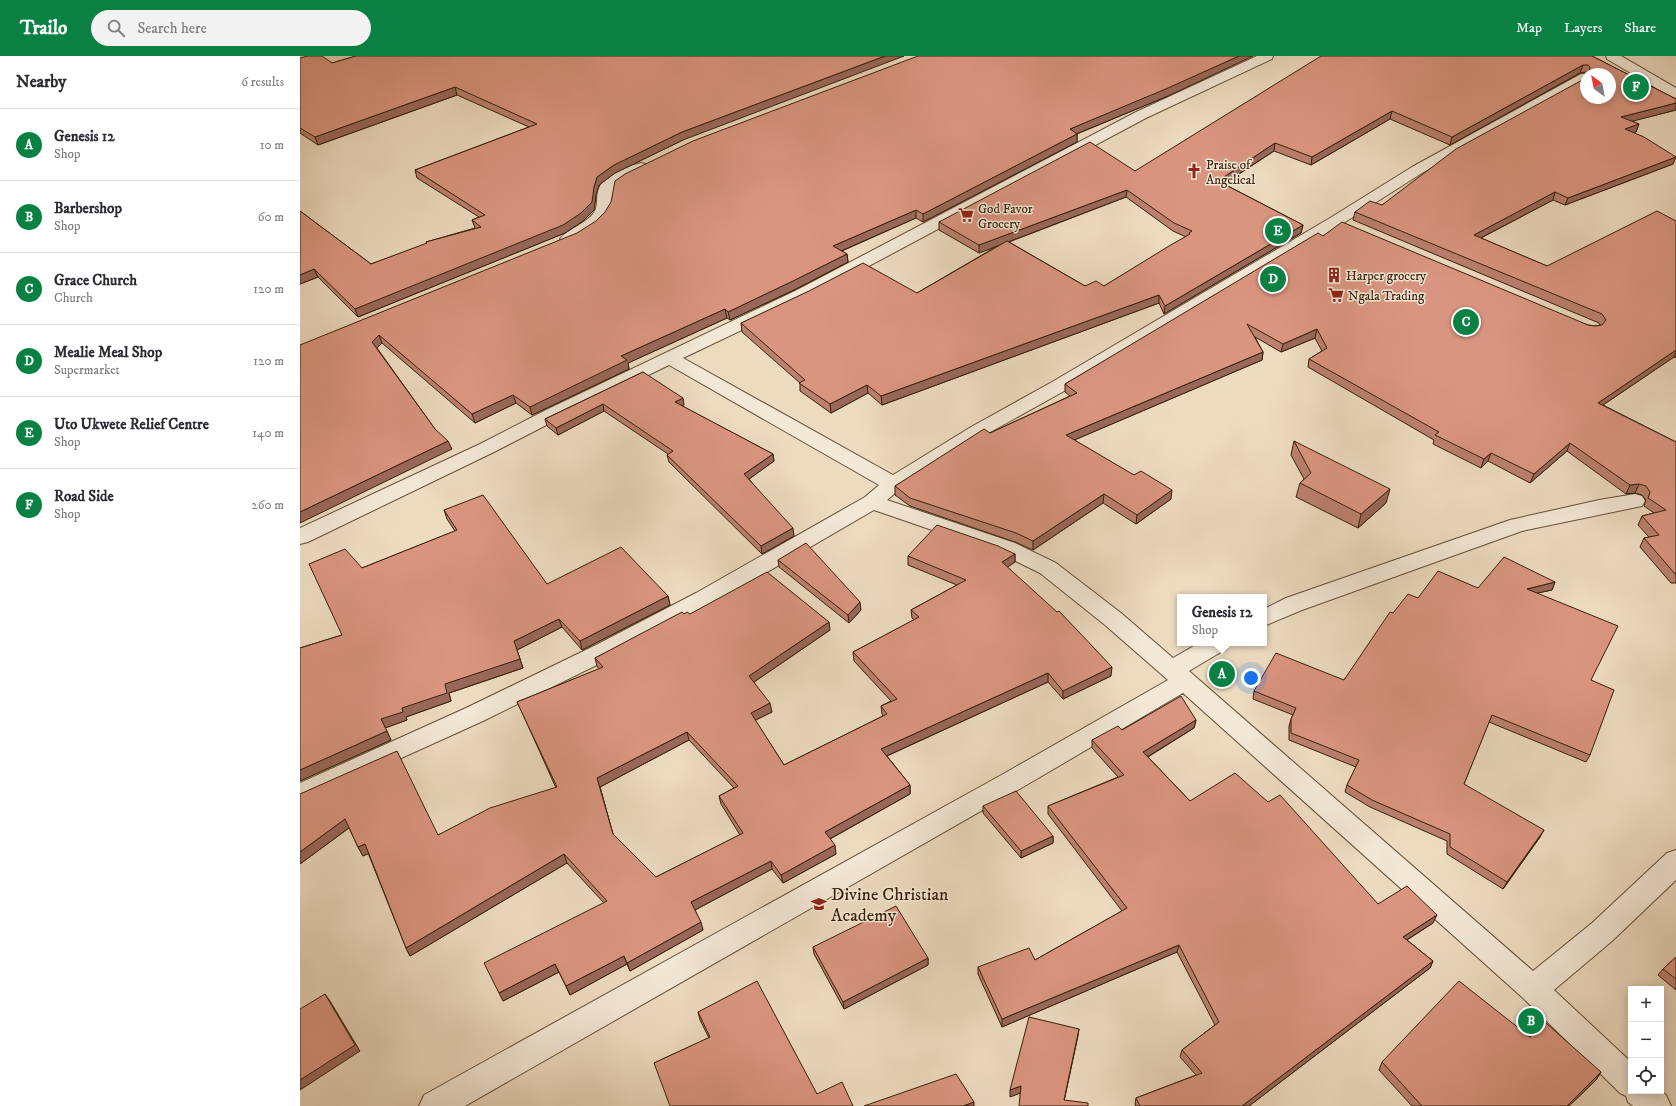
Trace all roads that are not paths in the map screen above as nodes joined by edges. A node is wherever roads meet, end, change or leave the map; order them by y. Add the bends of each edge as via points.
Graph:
1 (1267, 56) edge
2 (1601, 67) edge
3 (1676, 94) edge
4 (655, 160) edge
5 (557, 243) edge
6 (669, 358) junction
7 (892, 484) junction
8 (1635, 501) dead end
9 (872, 502) junction
10 (300, 537) edge
11 (1267, 617) edge
12 (1214, 646) edge
13 (1178, 676) junction
14 (300, 794) edge
15 (1676, 861) edge
16 (1533, 989) junction
17 (1628, 1080) edge
18 (1642, 1094) edge
19 (435, 1106) edge
20 (1655, 1106) edge

1 - 6 street via 1141,115 802,294
2 - 3 street
2 - 7 street via 1417,170 1344,224 978,431
4 - 5 street via 608,186 603,212 590,225
6 - 7 street
6 - 10 street via 480,452
7 - 9 street
8 - 11 street via 1517,525 1294,604
9 - 13 street via 1007,548 1048,568 1113,619
9 - 14 street via 647,630 502,701
12 - 13 street
13 - 16 street
13 - 19 street via 1014,780
15 - 16 street via 1602,932
16 - 17 street
18 - 20 street

